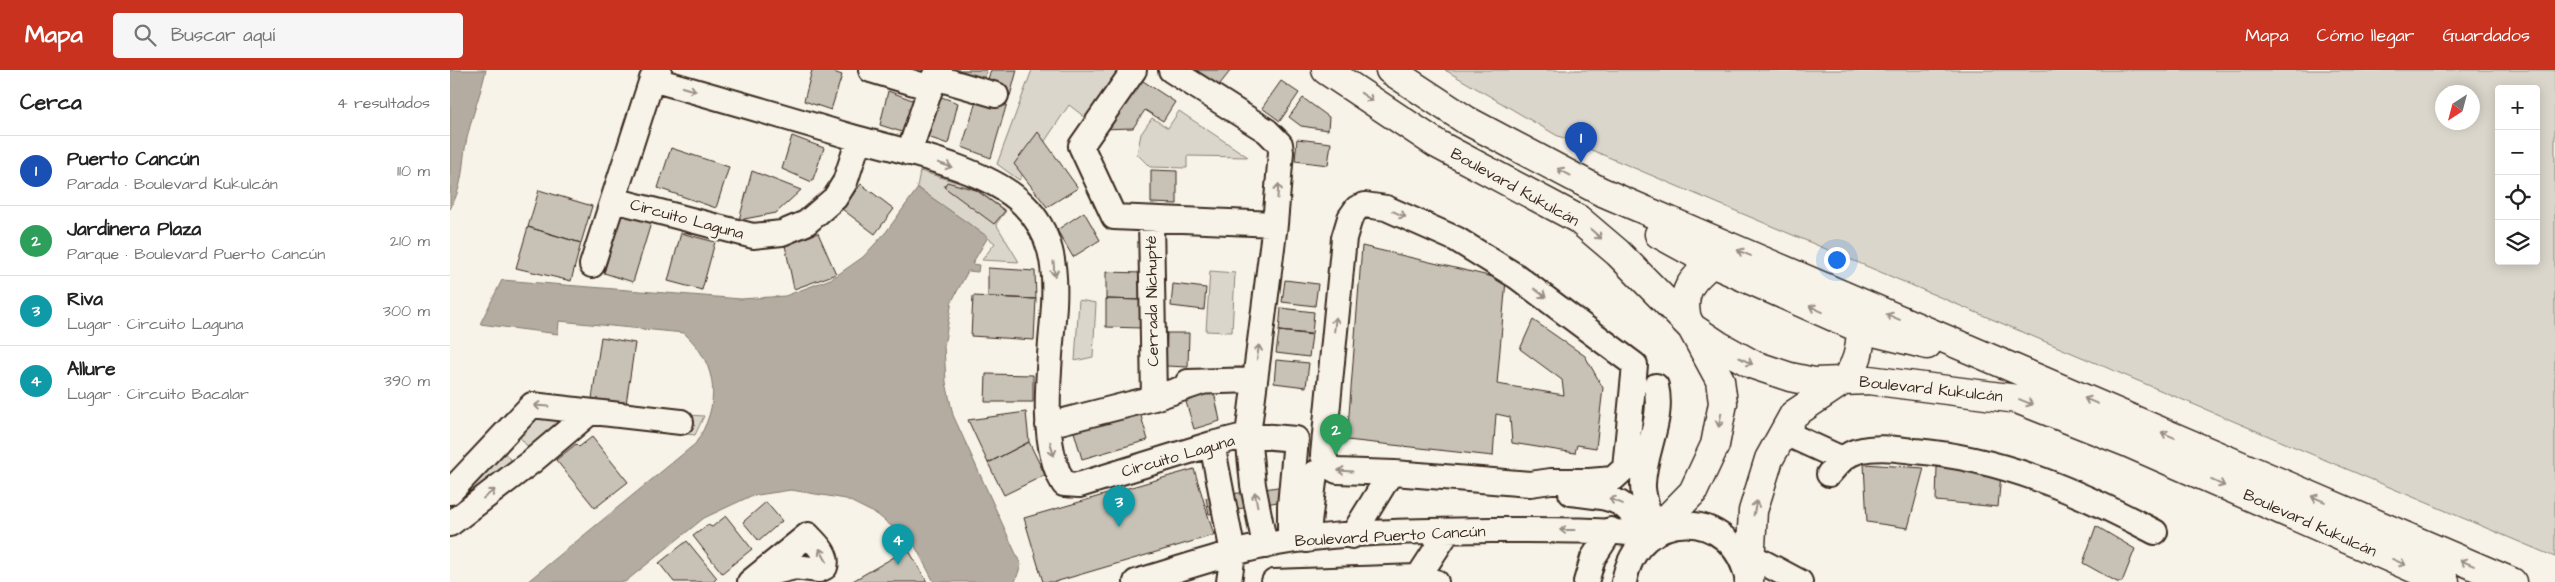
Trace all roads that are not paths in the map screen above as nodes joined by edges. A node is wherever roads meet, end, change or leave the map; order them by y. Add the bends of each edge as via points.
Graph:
1 (872, 70) edge
2 (1134, 70) edge
3 (1171, 70) edge
4 (1326, 70) edge
5 (1390, 70) edge
6 (656, 74) edge
7 (931, 88) junction
8 (996, 95) dead end
9 (859, 138) junction
10 (909, 153) junction
11 (1600, 191) junction
12 (614, 200) junction
13 (1151, 220) junction
14 (1275, 224) junction
15 (1712, 263) junction
16 (592, 264) dead end
17 (1691, 327) junction
18 (1861, 328) junction
19 (1973, 351) junction
20 (1255, 380) junction
21 (1843, 381) junction
22 (1656, 386) dead end
23 (1154, 390) junction
24 (589, 413) junction
25 (681, 422) dead end
26 (1048, 425) junction
27 (506, 432) junction
28 (1783, 432) junction
29 (1248, 436) junction
30 (1212, 444) junction
31 (531, 462) junction
32 (1314, 473) dead end
33 (1394, 473) junction
34 (1530, 484) junction
35 (450, 492) edge
36 (450, 524) edge
37 (1448, 530) junction
38 (1611, 530) junction
39 (2155, 532) dead end
40 (1652, 534) junction
41 (1352, 536) junction
42 (1299, 541) junction
43 (1265, 546) junction
44 (1233, 553) junction
45 (1746, 567) edge
46 (754, 579) edge
47 (1423, 580) edge
48 (1136, 582) edge
49 (1228, 582) edge
50 (1274, 582) edge
51 (1586, 582) edge
52 (1624, 582) edge
53 (1800, 582) edge
54 (2445, 582) edge
55 (2512, 582) edge

1 - 7 street
2 - 13 street, Cerrada Nichupté via 1081,146 1114,217
14 -> 3 street, Circuito Laguna via 1280,144 1267,131
4 -> 17 main road, Boulevard Kukulcán via 1437,144 1578,219 1618,253
11 -> 5 main road, Boulevard Kukulcán via 1466,120
6 -> 9 street, Circuito Laguna
6 - 12 street, Circuito Laguna
7 - 8 street via 934,77
7 - 10 street
9 - 10 street, Circuito Laguna
9 - 12 street, Circuito Laguna via 835,198 806,223 782,233 753,236
10 -> 26 street, Circuito Laguna via 984,178 1000,187 1023,203 1047,237 1054,265 1055,292
11 - 15 main road via 1628,218
19 -> 11 main road, Boulevard Kukulcán
12 - 16 street, Circuito Laguna
13 - 14 street, Cerrada Nichupté
13 - 23 street, Cerrada Nichupté
20 -> 14 street, Circuito Laguna
15 - 17 main road via 1695,277 1684,296 1684,311
18 -> 15 main road
17 -> 21 main road, Boulevard Kukulcán via 1736,355 1774,372 1814,382
17 -> 40 main road via 1720,380 1723,403 1715,445 1696,487
18 - 19 main road via 1936,348
18 - 21 main road via 1859,355
55 -> 19 main road, Boulevard Kukulcán
20 - 23 street, Cerrada Nichupté via 1202,382
20 - 29 street, Circuito Laguna
21 - 28 main road via 1794,414
21 -> 54 main road, Boulevard Kukulcán via 1868,380 2017,398 2126,442
22 - 40 street via 1659,397 1657,418 1642,487
23 - 26 street, Cerrada Nichupté
24 - 25 street
24 -> 27 street via 532,405
24 - 31 street
26 -> 30 street, Circuito Laguna via 1060,478 1070,486
27 - 31 street
27 - 35 street
28 - 39 street via 1836,467 1857,451 1881,448 1933,452 1987,462 2038,478
45 -> 28 main road via 1754,511 1768,459
29 - 30 street, Circuito Laguna
29 - 42 street via 1296,439 1290,506
43 -> 29 street via 1253,485
30 - 44 street
36 -> 31 street
32 - 42 street
33 - 34 street
33 -> 34 street via 1337,471 1328,466 1323,455 1344,238 1350,218 1357,208 1364,205 1386,208 1456,240 1516,276 1634,365 1625,468 1613,479
33 - 41 street
40 -> 34 street via 1627,506 1614,499 1543,489
38 -> 37 street, Boulevard Puerto Cancún
37 - 41 street, Boulevard Puerto Cancún
37 - 47 street
38 - 40 street, Boulevard Puerto Cancún
38 - 51 street via 1593,558
40 - 45 street via 1669,526 1704,526 1719,534
40 - 52 street via 1636,549 1627,566
41 - 42 street, Boulevard Puerto Cancún
42 - 43 street, Boulevard Puerto Cancún
43 - 44 street, Boulevard Puerto Cancún
44 - 48 street, Boulevard Puerto Cancún
44 - 49 street
45 - 53 street
46 -> 46 street via 795,567 818,570 825,567 827,561 808,535
47 - 50 street

